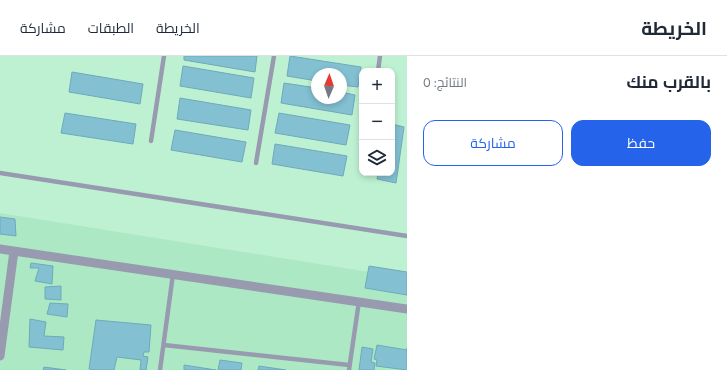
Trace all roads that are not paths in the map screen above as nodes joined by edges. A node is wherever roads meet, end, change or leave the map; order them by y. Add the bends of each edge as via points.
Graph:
1 (164, 56) edge
2 (274, 56) edge
3 (380, 56) edge
4 (378, 68) edge
5 (151, 141) dead end
6 (256, 163) dead end
7 (0, 173) edge
8 (407, 236) edge
9 (0, 249) edge
10 (14, 251) junction
11 (173, 274) junction
12 (359, 301) junction
13 (407, 309) edge
14 (164, 345) junction
15 (0, 356) edge
16 (349, 367) edge
17 (160, 370) edge

1 - 5 lane
2 - 6 lane
3 - 4 lane
7 - 8 lane
9 - 10 street
10 - 11 street
10 - 15 street
11 - 12 street
11 - 14 lane
12 - 13 street
12 - 16 lane
14 - 16 lane
14 - 17 lane

